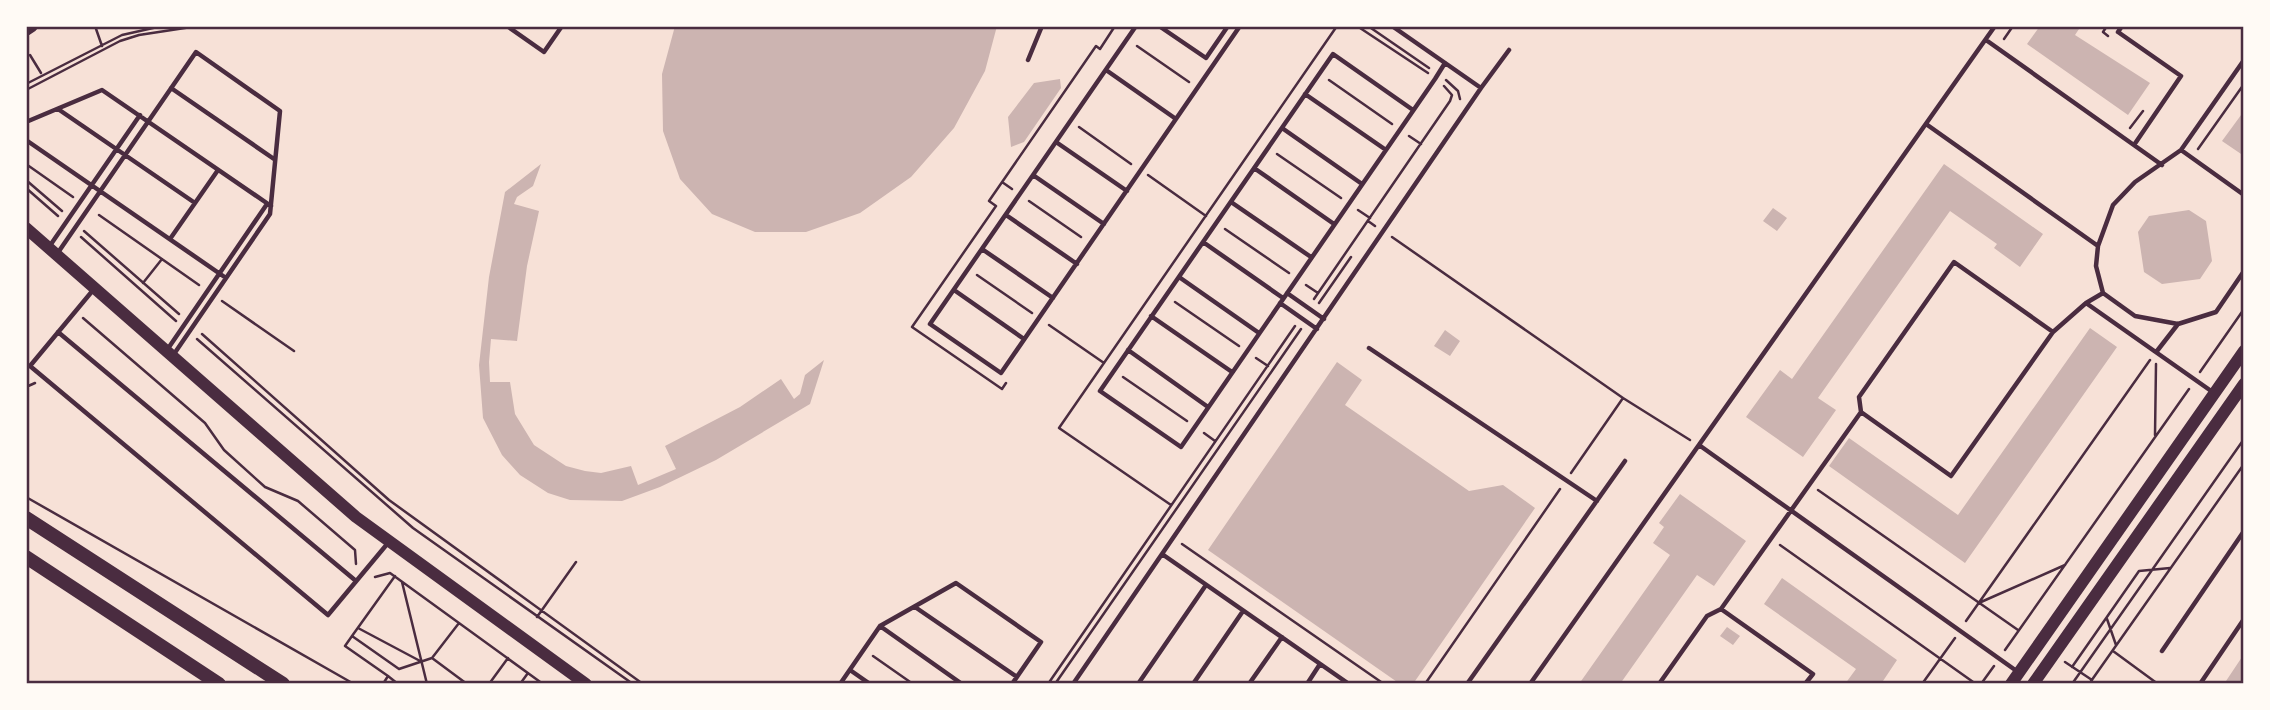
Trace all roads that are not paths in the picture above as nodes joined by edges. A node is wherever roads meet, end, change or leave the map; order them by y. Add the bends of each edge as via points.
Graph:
1 (33, 26) edge
2 (507, 26) edge
3 (562, 26) edge
4 (1042, 26) edge
5 (1136, 26) edge
6 (1159, 26) edge
7 (1228, 26) edge
8 (1240, 26) edge
9 (1392, 26) edge
10 (1995, 26) edge
11 (2122, 26) edge
12 (26, 30) edge
13 (1986, 40) junction
14 (1509, 50) dead end
15 (1028, 60) dead end
16 (2244, 60) edge
17 (1445, 63) junction
18 (1106, 70) junction
19 (171, 88) junction
20 (1481, 88) junction
21 (1305, 94) junction
22 (58, 109) junction
23 (1413, 110) junction
24 (140, 115) junction
25 (1176, 119) junction
26 (148, 121) junction
27 (26, 122) edge
28 (1926, 124) junction
29 (1282, 128) junction
30 (26, 140) edge
31 (1056, 142) junction
32 (2134, 145) junction
33 (116, 149) junction
34 (1385, 150) junction
35 (2180, 150) junction
36 (125, 155) junction
37 (274, 159) junction
38 (2162, 165) junction
39 (1254, 169) junction
40 (218, 170) junction
41 (1033, 175) junction
42 (1362, 184) junction
43 (92, 185) junction
44 (100, 191) junction
45 (1127, 191) junction
46 (2244, 195) edge
47 (1231, 202) junction
48 (195, 203) junction
49 (269, 205) junction
50 (1006, 215) junction
51 (1104, 224) junction
52 (1334, 224) junction
53 (26, 228) edge
54 (170, 239) junction
55 (1203, 242) junction
56 (2098, 246) junction
57 (982, 249) junction
58 (52, 251) junction
59 (1311, 257) junction
60 (1077, 264) junction
61 (2244, 271) edge
62 (219, 274) junction
63 (1179, 277) junction
64 (226, 278) junction
65 (94, 289) junction
66 (954, 290) junction
67 (1287, 293) junction
68 (2103, 293) junction
69 (1053, 298) junction
70 (1281, 301) junction
71 (2086, 303) junction
72 (1152, 316) junction
73 (1324, 319) junction
74 (2178, 324) junction
75 (1317, 329) junction
76 (58, 332) junction
77 (1259, 332) junction
78 (2053, 332) junction
79 (1024, 339) junction
80 (1369, 348) dead end
81 (1128, 351) junction
82 (2157, 351) junction
83 (2244, 351) edge
84 (169, 354) junction
85 (2230, 370) junction
86 (1232, 372) junction
87 (2244, 382) edge
88 (2214, 393) junction
89 (1208, 407) junction
90 (1861, 412) junction
91 (1699, 445) junction
92 (1625, 461) dead end
93 (1597, 501) junction
94 (1791, 511) junction
95 (26, 518) edge
96 (2244, 531) edge
97 (389, 542) junction
98 (1162, 554) junction
99 (26, 557) edge
100 (356, 581) junction
101 (1206, 585) junction
102 (915, 607) junction
103 (1721, 609) junction
104 (1244, 611) junction
105 (2244, 619) edge
106 (880, 626) junction
107 (1282, 637) junction
108 (2162, 651) dead end
109 (1320, 664) junction
110 (850, 670) junction
111 (2019, 672) junction
112 (1017, 677) junction
113 (1075, 683) edge
114 (219, 684) edge
115 (283, 684) edge
116 (586, 684) edge
117 (840, 684) edge
118 (870, 684) edge
119 (962, 684) edge
120 (1012, 684) edge
121 (1138, 684) edge
122 (1193, 684) edge
123 (1249, 684) edge
124 (1307, 684) edge
125 (1349, 684) edge
126 (1467, 684) edge
127 (1530, 684) edge
128 (1659, 684) edge
129 (1805, 684) edge
130 (2011, 684) edge
131 (2033, 684) edge
132 (2200, 684) edge

1 - 12 main road
2 - 3 lane via 544,52
4 - 15 lane
5 - 18 lane
6 - 7 lane via 1206,58
8 - 25 lane
9 - 17 lane
10 - 13 lane
11 - 32 lane via 2118,32 2181,76
13 - 28 lane
13 - 32 lane
14 - 20 lane
16 - 35 lane
17 - 20 lane
17 - 23 lane
18 - 25 lane
18 - 31 lane
19 - 26 lane
19 - 37 lane
19 - 37 lane via 196,52 280,111
20 - 73 lane
21 - 23 lane via 1333,54
21 - 29 lane
21 - 34 lane
22 - 24 lane via 102,90
22 - 27 lane
22 - 33 lane
23 - 34 lane
24 - 26 lane
24 - 33 lane
25 - 45 lane
26 - 36 lane
26 - 40 lane
28 - 56 lane
28 - 91 lane
29 - 39 lane
29 - 42 lane
30 - 43 lane
31 - 41 lane
31 - 45 lane
32 - 38 lane
33 - 36 lane
33 - 43 lane
34 - 42 lane
35 - 38 lane
35 - 46 lane
36 - 44 lane
36 - 48 lane
37 - 49 lane
38 - 56 lane via 2135,182 2113,205
39 - 47 lane
39 - 52 lane
40 - 48 lane
40 - 49 lane
41 - 50 lane
41 - 51 lane
42 - 52 lane
43 - 44 lane
43 - 58 lane
44 - 54 lane
44 - 58 lane
45 - 51 lane
47 - 55 lane
47 - 59 lane
48 - 54 lane
49 - 62 lane
49 - 64 lane via 270,214
50 - 57 lane
50 - 60 lane
51 - 60 lane
52 - 59 lane
53 - 58 main road
54 - 62 lane
55 - 63 lane
55 - 70 lane
56 - 68 lane via 2096,266
57 - 66 lane
57 - 69 lane
58 - 65 main road
59 - 67 lane
60 - 69 lane
61 - 74 lane via 2216,312
62 - 64 lane
62 - 84 lane
63 - 72 lane
63 - 77 lane
64 - 84 lane
65 - 76 lane
65 - 84 main road
66 - 79 lane
66 - 79 lane via 930,324 1001,373
67 - 70 lane
67 - 73 lane
68 - 71 lane
68 - 74 lane via 2135,316
69 - 79 lane
70 - 75 lane
70 - 77 lane
71 - 78 lane
71 - 82 lane
72 - 81 lane
72 - 86 lane
73 - 75 lane
74 - 82 lane
75 - 98 lane
76 - 100 lane
76 - 100 lane via 30,366 129,449 328,615
77 - 86 lane
78 - 90 lane via 1951,476
78 - 90 lane via 1954,261 1859,397
80 - 93 lane
81 - 89 lane
81 - 89 lane via 1100,391 1181,447
82 - 88 lane
83 - 85 main road
84 - 97 main road
85 - 87 lane
85 - 88 main road
86 - 89 lane
87 - 131 main road
88 - 111 main road
90 - 94 lane
91 - 94 lane
91 - 127 lane
92 - 93 lane
93 - 126 lane
94 - 103 lane
94 - 111 lane
95 - 115 main road
96 - 108 lane
97 - 100 lane
97 - 116 main road
98 - 101 lane
98 - 113 lane
99 - 114 main road
101 - 104 lane
101 - 121 lane
102 - 106 lane
102 - 112 lane
102 - 112 lane via 956,583 1041,642
103 - 128 lane via 1707,616
103 - 129 lane via 1812,674
104 - 107 lane
104 - 122 lane
105 - 132 lane
106 - 110 lane
106 - 119 lane
107 - 109 lane
107 - 123 lane
109 - 124 lane
109 - 125 lane
110 - 117 lane
110 - 118 lane
111 - 130 main road
112 - 120 lane

